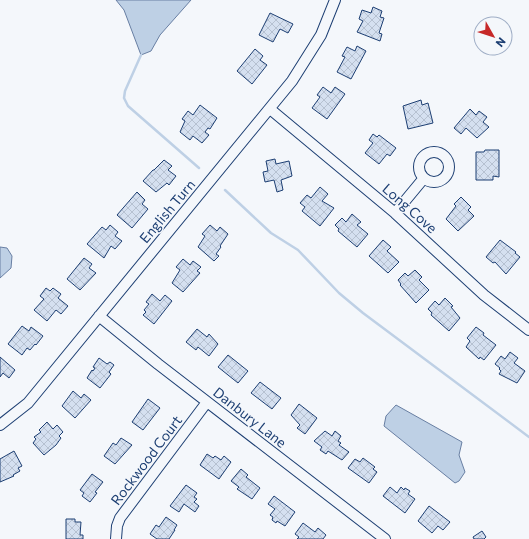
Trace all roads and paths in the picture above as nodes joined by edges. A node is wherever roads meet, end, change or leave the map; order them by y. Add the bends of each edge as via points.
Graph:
1 (335, 0) edge
2 (270, 109) junction
3 (424, 178) dead end
4 (395, 213) junction
5 (99, 316) junction
6 (529, 330) edge
7 (207, 402) junction
8 (0, 425) edge
9 (116, 539) edge
10 (385, 539) edge

1 - 2 street, English Turn via 321,35 304,64
2 - 4 street, Long Cove
2 - 5 street, English Turn
3 - 4 street
4 - 6 street, Long Cove via 484,294
5 - 7 street, Danbury Lane
5 - 8 street, English Turn via 28,403
7 - 9 street, Rockwood Court via 120,518
7 - 10 street, Danbury Lane

